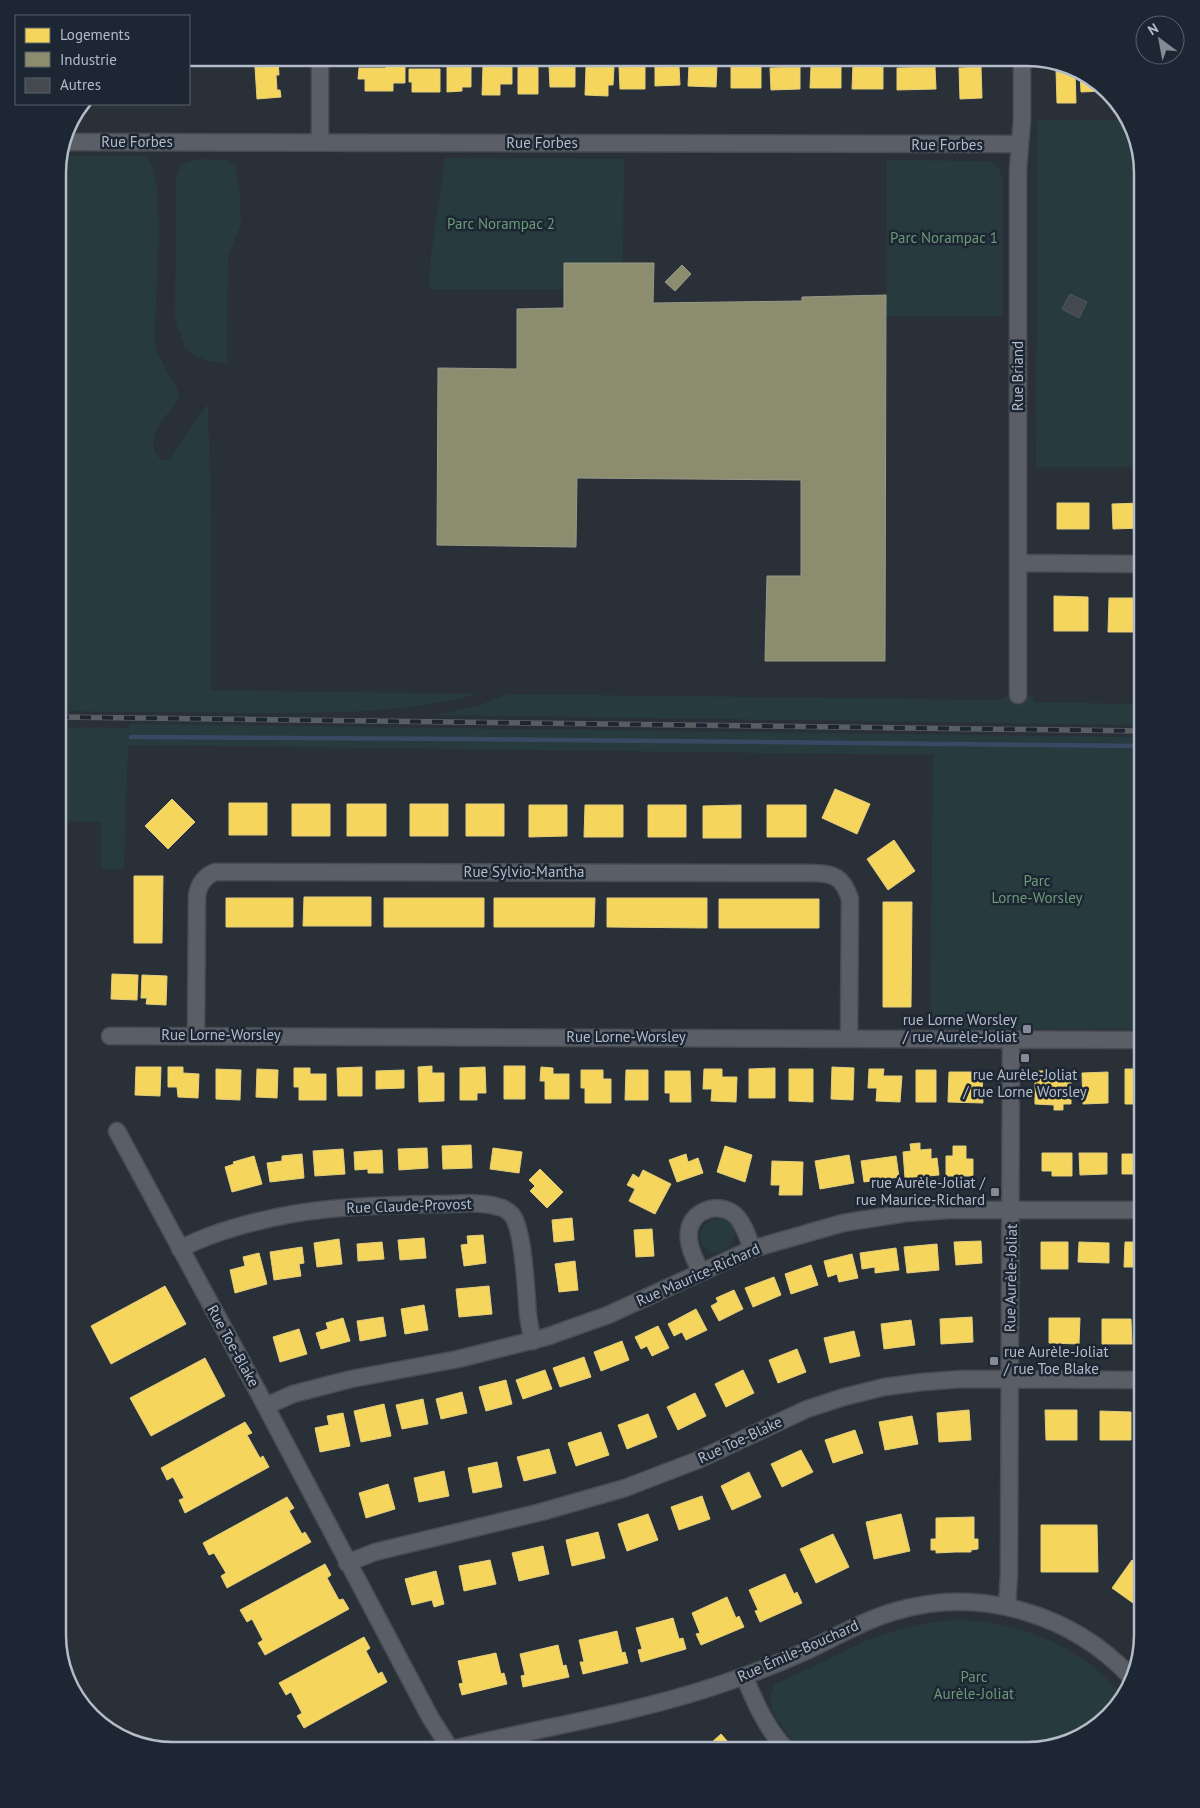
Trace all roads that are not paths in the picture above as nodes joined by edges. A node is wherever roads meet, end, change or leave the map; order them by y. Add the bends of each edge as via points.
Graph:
1 (320, 66) edge
2 (1022, 66) edge
3 (71, 142) edge
4 (320, 142) junction
5 (1020, 144) junction
6 (1019, 563) junction
7 (1134, 564) edge
8 (1018, 695) dead end
9 (196, 1035) junction
10 (110, 1036) dead end
11 (849, 1039) junction
12 (1011, 1040) junction
13 (1134, 1040) edge
14 (117, 1131) dead end
15 (1011, 1210) junction
16 (1134, 1210) edge
17 (180, 1249) junction
18 (752, 1249) junction
19 (701, 1272) junction
20 (533, 1341) junction
21 (1010, 1379) junction
22 (1134, 1380) edge
23 (266, 1406) junction
24 (348, 1562) junction
25 (1007, 1606) junction
26 (1127, 1673) edge
27 (744, 1676) junction
28 (445, 1742) edge
29 (485, 1742) edge
30 (781, 1742) edge

1 - 4 street
2 - 5 street, Rue Briand
3 - 4 street, Rue Forbes
4 - 5 street, Rue Forbes
5 - 6 street, Rue Briand
6 - 7 street
6 - 8 street, Rue Briand
9 - 10 street, Rue Lorne-Worsley
9 - 11 street, Rue Lorne-Worsley
9 - 11 street, Rue Sylvio-Mantha via 197,895 205,878 215,872 812,873 838,878 850,899
11 - 12 street, Rue Lorne-Worsley
12 - 13 street, Rue Lorne-Worsley
12 - 15 street, Rue Aurèle-Joliat
14 - 17 street, Rue Toe-Blake
15 - 16 street, Rue Maurice-Richard
15 - 18 street, Rue Maurice-Richard via 942,1210 878,1217 820,1229
15 - 21 street, Rue Aurèle-Joliat
17 - 20 street, Rue Claude-Provost via 220,1232 307,1212 420,1204 500,1207 511,1214 517,1224
17 - 23 street, Rue Toe-Blake
18 - 19 street, Rue Maurice-Richard
18 - 19 street via 741,1222 733,1213 721,1208 702,1212 693,1221 689,1232 693,1255
19 - 20 street, Rue Maurice-Richard via 608,1315
20 - 23 street, Rue Maurice-Richard via 458,1360 351,1379 293,1394
21 - 22 street, Rue Toe-Blake
21 - 24 street, Rue Toe-Blake via 922,1382 844,1397 790,1416 698,1460 625,1488 375,1552
21 - 25 street, Rue Aurèle-Joliat
23 - 24 street, Rue Toe-Blake
24 - 28 street, Rue Toe-Blake
25 - 26 street, Rue Émile-Bouchard via 1076,1633 1105,1652
25 - 27 street, Rue Émile-Bouchard via 950,1602 897,1610
27 - 29 street, Rue Émile-Bouchard via 654,1703
27 - 30 street via 761,1714

